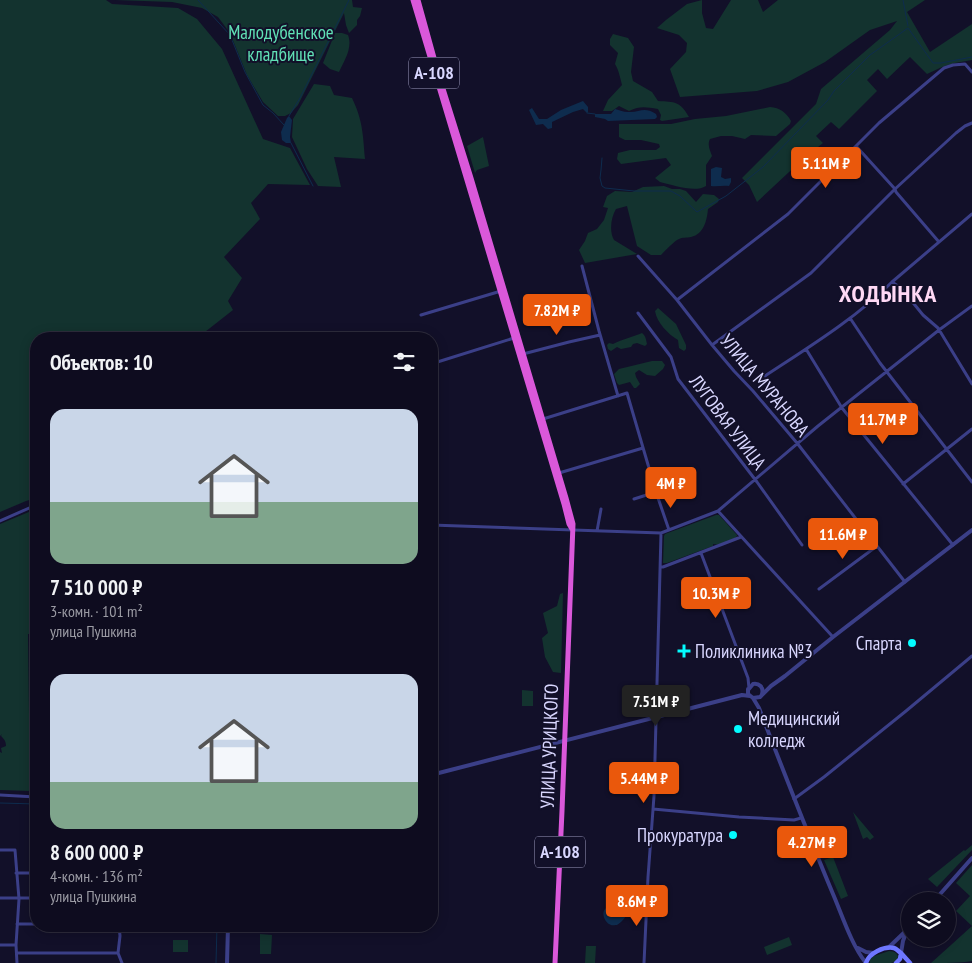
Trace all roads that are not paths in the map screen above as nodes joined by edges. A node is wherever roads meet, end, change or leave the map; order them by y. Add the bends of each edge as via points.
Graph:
1 (413, 0) edge
2 (418, 0) edge
3 (972, 72) edge
4 (972, 123) edge
5 (458, 144) junction
6 (856, 146) junction
7 (895, 189) junction
8 (972, 214) edge
9 (939, 242) junction
10 (638, 256) dead end
11 (582, 266) dead end
12 (892, 282) junction
13 (502, 291) junction
14 (678, 300) junction
15 (972, 306) edge
16 (638, 313) dead end
17 (421, 315) dead end
18 (850, 318) junction
19 (939, 330) junction
20 (600, 335) junction
21 (515, 338) junction
22 (712, 345) junction
23 (806, 349) junction
24 (522, 355) junction
25 (438, 362) edge
26 (888, 372) junction
27 (765, 376) dead end
28 (972, 384) edge
29 (618, 396) junction
30 (842, 408) junction
31 (543, 420) junction
32 (972, 429) edge
33 (797, 444) junction
34 (643, 448) junction
35 (947, 448) junction
36 (559, 473) junction
37 (754, 480) junction
38 (972, 482) edge
39 (903, 484) junction
40 (656, 492) junction
41 (634, 499) dead end
42 (30, 508) edge
43 (601, 509) dead end
44 (718, 512) junction
45 (0, 520) edge
46 (438, 525) edge
47 (572, 530) junction
48 (668, 530) junction
49 (972, 530) edge
50 (597, 531) junction
51 (661, 533) junction
52 (741, 537) junction
53 (802, 545) dead end
54 (953, 545) junction
55 (877, 546) junction
56 (701, 553) junction
57 (660, 567) junction
58 (905, 582) junction
59 (819, 589) dead end
60 (833, 637) junction
61 (972, 656) edge
62 (748, 678) junction
63 (757, 684) junction
64 (771, 686) junction
65 (749, 688) junction
66 (742, 695) junction
67 (761, 696) junction
68 (752, 697) junction
69 (759, 708) junction
70 (656, 717) junction
71 (564, 741) junction
72 (438, 773) edge
73 (0, 796) edge
74 (30, 797) edge
75 (794, 799) junction
76 (653, 809) junction
77 (801, 818) junction
78 (0, 850) edge
79 (972, 858) edge
80 (16, 873) junction
81 (30, 873) edge
82 (942, 892) edge
83 (0, 898) edge
84 (19, 898) junction
85 (30, 898) edge
86 (17, 924) junction
87 (30, 924) edge
88 (120, 932) edge
89 (228, 932) edge
90 (901, 936) edge
91 (0, 945) edge
92 (16, 945) junction
93 (856, 946) junction
94 (902, 947) edge
95 (888, 948) junction
96 (17, 953) junction
97 (118, 953) junction
98 (874, 953) junction
99 (901, 953) junction
100 (16, 963) edge
101 (122, 963) edge
102 (227, 963) edge
103 (554, 963) edge
104 (644, 963) edge
105 (866, 963) edge
106 (896, 963) edge
107 (910, 963) edge

1 - 5 highway, А-108
2 - 5 highway, А-108
3 - 6 street via 965,64 944,68
4 - 7 street via 956,133
5 - 13 highway, УЛИЦА УРИЦКОГО / А-108
6 - 7 street
6 - 14 street via 788,214
7 - 9 street
7 - 22 street via 811,273
8 - 9 street
9 - 12 street
10 - 14 street, УЛИЦА МУРАНОВА
11 - 20 street
12 - 18 street
12 - 19 street
13 - 17 street
13 - 21 highway, УЛИЦА УРИЦКОГО / А-108
13 - 24 highway, УЛИЦА УРИЦКОГО / А-108
14 - 22 street, УЛИЦА МУРАНОВА
15 - 19 street
16 - 37 street, ЛУГОВАЯ УЛИЦА via 671,357 678,379
18 - 23 street
18 - 26 street
19 - 26 street
19 - 28 street
20 - 24 street
20 - 29 street
21 - 24 highway, УЛИЦА УРИЦКОГО / А-108
21 - 25 street
22 - 33 street, УЛИЦА МУРАНОВА
23 - 27 street
23 - 30 street
24 - 31 highway, УЛИЦА УРИЦКОГО / А-108
24 - 47 highway, УЛИЦА УРИЦКОГО / А-108
26 - 30 street
26 - 35 street
29 - 31 street
29 - 34 street via 627,393
30 - 33 street
30 - 39 street
31 - 36 highway, УЛИЦА УРИЦКОГО / А-108
32 - 35 street
33 - 37 street
33 - 55 street, УЛИЦА МУРАНОВА
34 - 36 street
34 - 40 street
35 - 38 street
35 - 39 street
36 - 47 highway, УЛИЦА УРИЦКОГО / А-108
37 - 44 street
37 - 53 street, ЛУГОВАЯ УЛИЦА
39 - 54 street
40 - 41 street
40 - 48 street
42 - 45 street
43 - 50 street
44 - 48 street
44 - 52 street
46 - 47 street
47 - 50 street
47 - 71 highway, УЛИЦА УРИЦКОГО / А-108
48 - 51 street
49 - 54 street
50 - 51 street
51 - 57 street
52 - 56 street
52 - 60 street
54 - 58 street
55 - 58 street, УЛИЦА МУРАНОВА
55 - 59 street
56 - 57 street
56 - 62 street
57 - 70 street
58 - 60 street
60 - 64 street
61 - 75 street
62 - 63 street
62 - 65 street
63 - 64 street
63 - 65 street
63 - 67 street via 763,690
64 - 67 street
65 - 66 street
65 - 68 street via 748,694
66 - 68 street
66 - 70 street
67 - 68 street
67 - 69 street
68 - 69 street
69 - 75 street
70 - 71 street
70 - 76 street
71 - 72 street
71 - 103 highway, УЛИЦА УРИЦКОГО / А-108
73 - 74 street
75 - 77 street
76 - 77 street via 739,818
76 - 104 street
77 - 93 street
78 - 80 street via 15,850
79 - 82 street
80 - 81 street
80 - 84 street
83 - 84 street
84 - 85 street
84 - 86 street
86 - 87 street
86 - 92 street
88 - 97 street
89 - 102 street
90 - 95 street
91 - 92 street
92 - 96 street
93 - 98 street
93 - 105 street
94 - 99 street
95 - 98 main road
95 - 99 main road
96 - 97 street
96 - 100 street
97 - 101 street
98 - 105 main road
99 - 106 main road
99 - 107 main road

